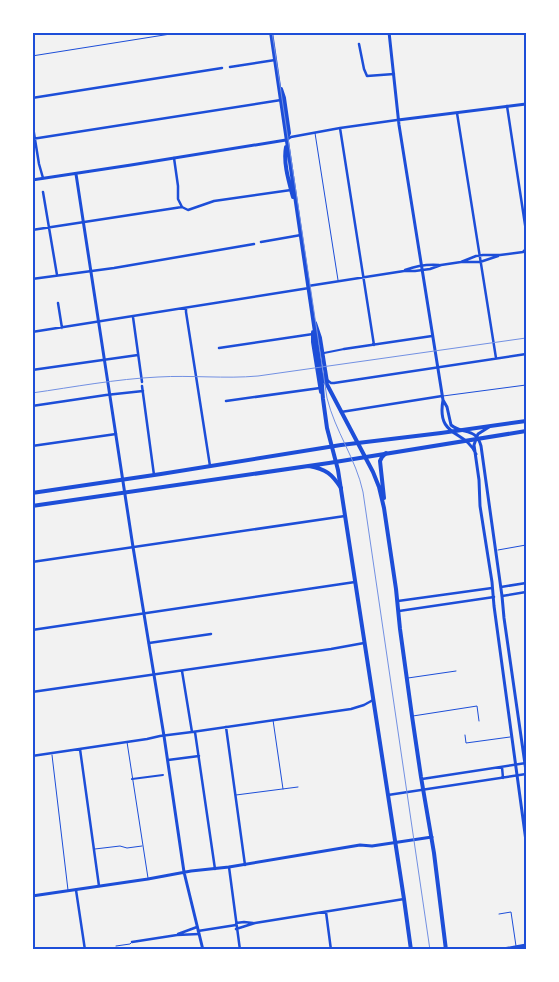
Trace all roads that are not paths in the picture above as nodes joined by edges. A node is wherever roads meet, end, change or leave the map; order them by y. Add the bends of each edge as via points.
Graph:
1 (183, 32) edge
2 (271, 32) edge
3 (390, 32) edge
4 (359, 44) dead end
5 (32, 56) edge
6 (275, 60) junction
7 (230, 67) dead end
8 (222, 68) dead end
9 (276, 72) junction
10 (394, 74) junction
11 (32, 98) edge
12 (281, 100) junction
13 (526, 104) edge
14 (507, 106) junction
15 (456, 113) junction
16 (398, 120) junction
17 (32, 121) edge
18 (340, 128) junction
19 (315, 133) junction
20 (34, 139) edge
21 (286, 140) junction
22 (174, 158) junction
23 (76, 174) junction
24 (43, 178) junction
25 (32, 180) edge
26 (291, 190) junction
27 (43, 192) dead end
28 (182, 207) junction
29 (298, 215) junction
30 (525, 215) edge
31 (84, 223) junction
32 (48, 228) junction
33 (32, 230) edge
34 (526, 231) edge
35 (301, 235) junction
36 (261, 242) dead end
37 (254, 244) dead end
38 (526, 249) edge
39 (500, 255) junction
40 (479, 256) junction
41 (461, 262) junction
42 (480, 262) junction
43 (422, 265) junction
44 (441, 265) junction
45 (422, 270) junction
46 (91, 271) junction
47 (404, 271) junction
48 (57, 275) junction
49 (363, 276) junction
50 (32, 279) edge
51 (338, 281) junction
52 (308, 287) junction
53 (58, 303) dead end
54 (186, 308) junction
55 (313, 316) junction
56 (133, 317) junction
57 (313, 321) junction
58 (99, 322) junction
59 (62, 328) junction
60 (32, 332) edge
61 (313, 334) junction
62 (432, 336) junction
63 (374, 345) junction
64 (219, 348) dead end
65 (344, 350) joint
66 (323, 353) junction
67 (526, 354) edge
68 (138, 355) junction
69 (496, 358) junction
70 (105, 359) junction
71 (437, 367) junction
72 (32, 370) edge
73 (321, 373) junction
74 (327, 380) junction
75 (526, 385) edge
76 (320, 388) junction
77 (329, 388) junction
78 (143, 391) junction
79 (110, 395) junction
80 (443, 398) junction
81 (323, 399) junction
82 (226, 401) dead end
83 (32, 406) edge
84 (341, 412) junction
85 (526, 421) edge
86 (493, 425) junction
87 (460, 430) junction
88 (451, 431) junction
89 (526, 431) edge
90 (116, 434) junction
91 (477, 438) junction
92 (465, 440) junction
93 (358, 443) junction
94 (32, 446) edge
95 (332, 447) junction
96 (386, 453) junction
97 (476, 454) junction
98 (365, 457) junction
99 (336, 461) junction
100 (210, 466) junction
101 (305, 466) junction
102 (154, 475) junction
103 (123, 480) junction
104 (341, 488) junction
105 (125, 492) junction
106 (32, 493) edge
107 (32, 506) edge
108 (384, 508) junction
109 (490, 509) junction
110 (481, 511) junction
111 (345, 516) junction
112 (526, 546) edge
113 (133, 547) junction
114 (496, 550) junction
115 (32, 562) edge
116 (355, 582) junction
117 (526, 583) edge
118 (501, 586) junction
119 (492, 588) junction
120 (526, 592) edge
121 (502, 596) junction
122 (494, 597) junction
123 (398, 601) junction
124 (399, 611) junction
125 (143, 613) junction
126 (32, 630) edge
127 (211, 634) dead end
128 (364, 642) junction
129 (149, 643) junction
130 (182, 671) junction
131 (456, 671) dead end
132 (154, 675) junction
133 (407, 678) junction
134 (32, 692) edge
135 (373, 700) junction
136 (412, 716) junction
137 (272, 720) junction
138 (479, 721) dead end
139 (226, 728) junction
140 (194, 732) junction
141 (465, 735) dead end
142 (164, 736) junction
143 (513, 736) junction
144 (127, 742) junction
145 (80, 749) junction
146 (51, 753) junction
147 (32, 756) edge
148 (198, 756) junction
149 (168, 760) junction
150 (526, 763) edge
151 (516, 765) junction
152 (502, 767) junction
153 (526, 773) edge
154 (163, 775) dead end
155 (517, 776) junction
156 (503, 778) junction
157 (132, 779) junction
158 (422, 779) junction
159 (298, 787) dead end
160 (283, 789) junction
161 (423, 790) junction
162 (236, 795) junction
163 (388, 795) junction
164 (432, 837) junction
165 (526, 841) edge
166 (396, 843) junction
167 (143, 846) junction
168 (94, 849) junction
169 (245, 865) junction
170 (229, 867) junction
171 (215, 869) junction
172 (184, 872) junction
173 (148, 879) junction
174 (99, 886) junction
175 (76, 890) junction
176 (68, 891) junction
177 (32, 896) edge
178 (404, 899) junction
179 (326, 912) junction
180 (499, 914) dead end
181 (236, 926) junction
182 (198, 931) junction
183 (177, 935) junction
184 (132, 942) joint
185 (526, 945) edge
186 (116, 946) dead end
187 (516, 946) junction
188 (85, 949) edge
189 (73, 950) edge
190 (203, 950) edge
191 (240, 950) edge
192 (331, 950) edge
193 (411, 950) edge
194 (446, 950) edge
195 (498, 950) edge

1 - 5 lane
2 - 6 main road
3 - 10 street
4 - 10 street via 367,76
6 - 7 street
6 - 9 main road
8 - 11 street
9 - 12 main road
9 - 21 main road via 284,98 289,133
10 - 16 street
12 - 20 street
12 - 21 main road
13 - 14 street
14 - 15 street
14 - 30 street
15 - 16 street
15 - 40 street
16 - 18 street
16 - 43 street
17 - 20 street
18 - 19 street
18 - 49 street
19 - 21 street
19 - 51 lane
20 - 24 street
21 - 22 street
21 - 26 main road
21 - 29 main road
22 - 23 street
22 - 28 street via 178,199
23 - 24 street
23 - 31 street
24 - 25 street
26 - 28 street via 214,201 188,210
26 - 29 main road
27 - 32 street
28 - 31 street
29 - 35 main road
30 - 34 street
31 - 32 street
31 - 46 street
32 - 33 street
32 - 48 street
35 - 36 street
35 - 52 main road
37 - 46 street
38 - 39 street
39 - 40 street
39 - 42 street
40 - 41 street
40 - 42 street
41 - 42 street
41 - 44 street
42 - 69 street
43 - 44 street
43 - 45 street
43 - 47 street
44 - 45 street
45 - 47 street
45 - 62 street
46 - 48 street
46 - 58 street
47 - 49 street
48 - 50 street
49 - 51 street
49 - 63 street
51 - 52 street
52 - 54 street
52 - 55 main road
53 - 59 street
54 - 56 street
54 - 100 street
55 - 57 main road
55 - 66 main road
56 - 58 street
56 - 68 street
57 - 61 main road
57 - 73 main road
58 - 59 street
58 - 70 street
59 - 60 street
61 - 64 street
61 - 76 main road
62 - 63 street
62 - 71 street
63 - 65 street
65 - 66 street
66 - 74 main road
67 - 69 street
68 - 70 street
68 - 78 street
69 - 71 street
70 - 72 street
70 - 79 street
71 - 74 street via 333,383
71 - 80 street
73 - 77 main road
73 - 81 main road
74 - 77 main road
75 - 80 lane
76 - 81 main road
76 - 82 street
77 - 84 main road
78 - 79 street
78 - 102 street
79 - 83 street
79 - 90 street
80 - 84 street
80 - 87 street via 450,424
80 - 88 street via 444,421
81 - 95 main road
84 - 93 main road
85 - 86 main road
86 - 87 main road
86 - 91 street
87 - 88 main road
87 - 91 street
88 - 92 street
88 - 93 main road
89 - 91 main road
90 - 94 street
90 - 103 street
91 - 92 main road
91 - 97 street via 474,444
91 - 109 street via 482,447
92 - 96 main road
92 - 97 street
93 - 95 main road
93 - 98 main road
95 - 99 main road
95 - 100 main road
96 - 98 main road
96 - 108 main road via 380,461
97 - 110 street
98 - 99 main road
98 - 108 main road via 378,483
99 - 101 main road
99 - 104 main road
100 - 102 main road
101 - 104 main road via 329,473
101 - 105 main road
102 - 103 main road
103 - 105 street
103 - 106 main road
104 - 111 main road
105 - 107 main road
105 - 113 street
108 - 123 main road
109 - 110 street
109 - 114 street
110 - 119 street
111 - 113 street
111 - 116 main road
112 - 114 lane
113 - 115 street
113 - 125 street
114 - 118 street
116 - 125 street
116 - 128 main road
117 - 118 street
118 - 119 street
118 - 121 street
119 - 122 street
119 - 123 street
120 - 121 street
121 - 122 street
121 - 150 street
122 - 124 street
122 - 143 street
123 - 124 main road
124 - 133 main road
125 - 126 street
125 - 129 street
127 - 129 street
128 - 130 street via 331,650
128 - 135 main road
129 - 132 street
130 - 132 street
130 - 140 street
131 - 133 lane
132 - 134 street
132 - 142 street
133 - 136 main road
135 - 137 street via 351,709
135 - 163 main road
136 - 138 lane via 477,706
136 - 158 main road
137 - 139 street
137 - 160 lane
139 - 140 street
139 - 162 street
140 - 142 street
140 - 148 street
141 - 143 lane via 466,744
142 - 144 street
142 - 149 street
143 - 151 street
144 - 145 street
144 - 157 lane
145 - 146 street
145 - 168 street
146 - 147 street
146 - 176 lane
148 - 149 street
148 - 171 street
149 - 172 street
150 - 151 street
150 - 153 street
151 - 152 street
151 - 155 street
152 - 156 street
152 - 158 street
153 - 155 street
154 - 157 street
155 - 156 street
155 - 165 street
156 - 161 street
157 - 167 lane
158 - 161 main road
159 - 160 lane
160 - 162 lane
161 - 163 street
161 - 164 main road
162 - 169 street
163 - 166 main road
164 - 166 street
164 - 194 main road
166 - 169 street via 360,845
166 - 178 main road
167 - 168 lane
167 - 173 lane
168 - 174 street
169 - 170 street
170 - 171 street
170 - 181 street
171 - 172 street
172 - 173 street
172 - 182 street
173 - 174 street
174 - 175 street
175 - 176 street
175 - 188 street
176 - 177 street
178 - 179 street
178 - 193 main road
179 - 181 street
179 - 192 street
180 - 187 lane via 511,912
181 - 182 street
181 - 191 street
182 - 183 street
182 - 183 street
182 - 190 street
183 - 184 street
184 - 186 lane
185 - 187 street
187 - 195 street
188 - 189 street

